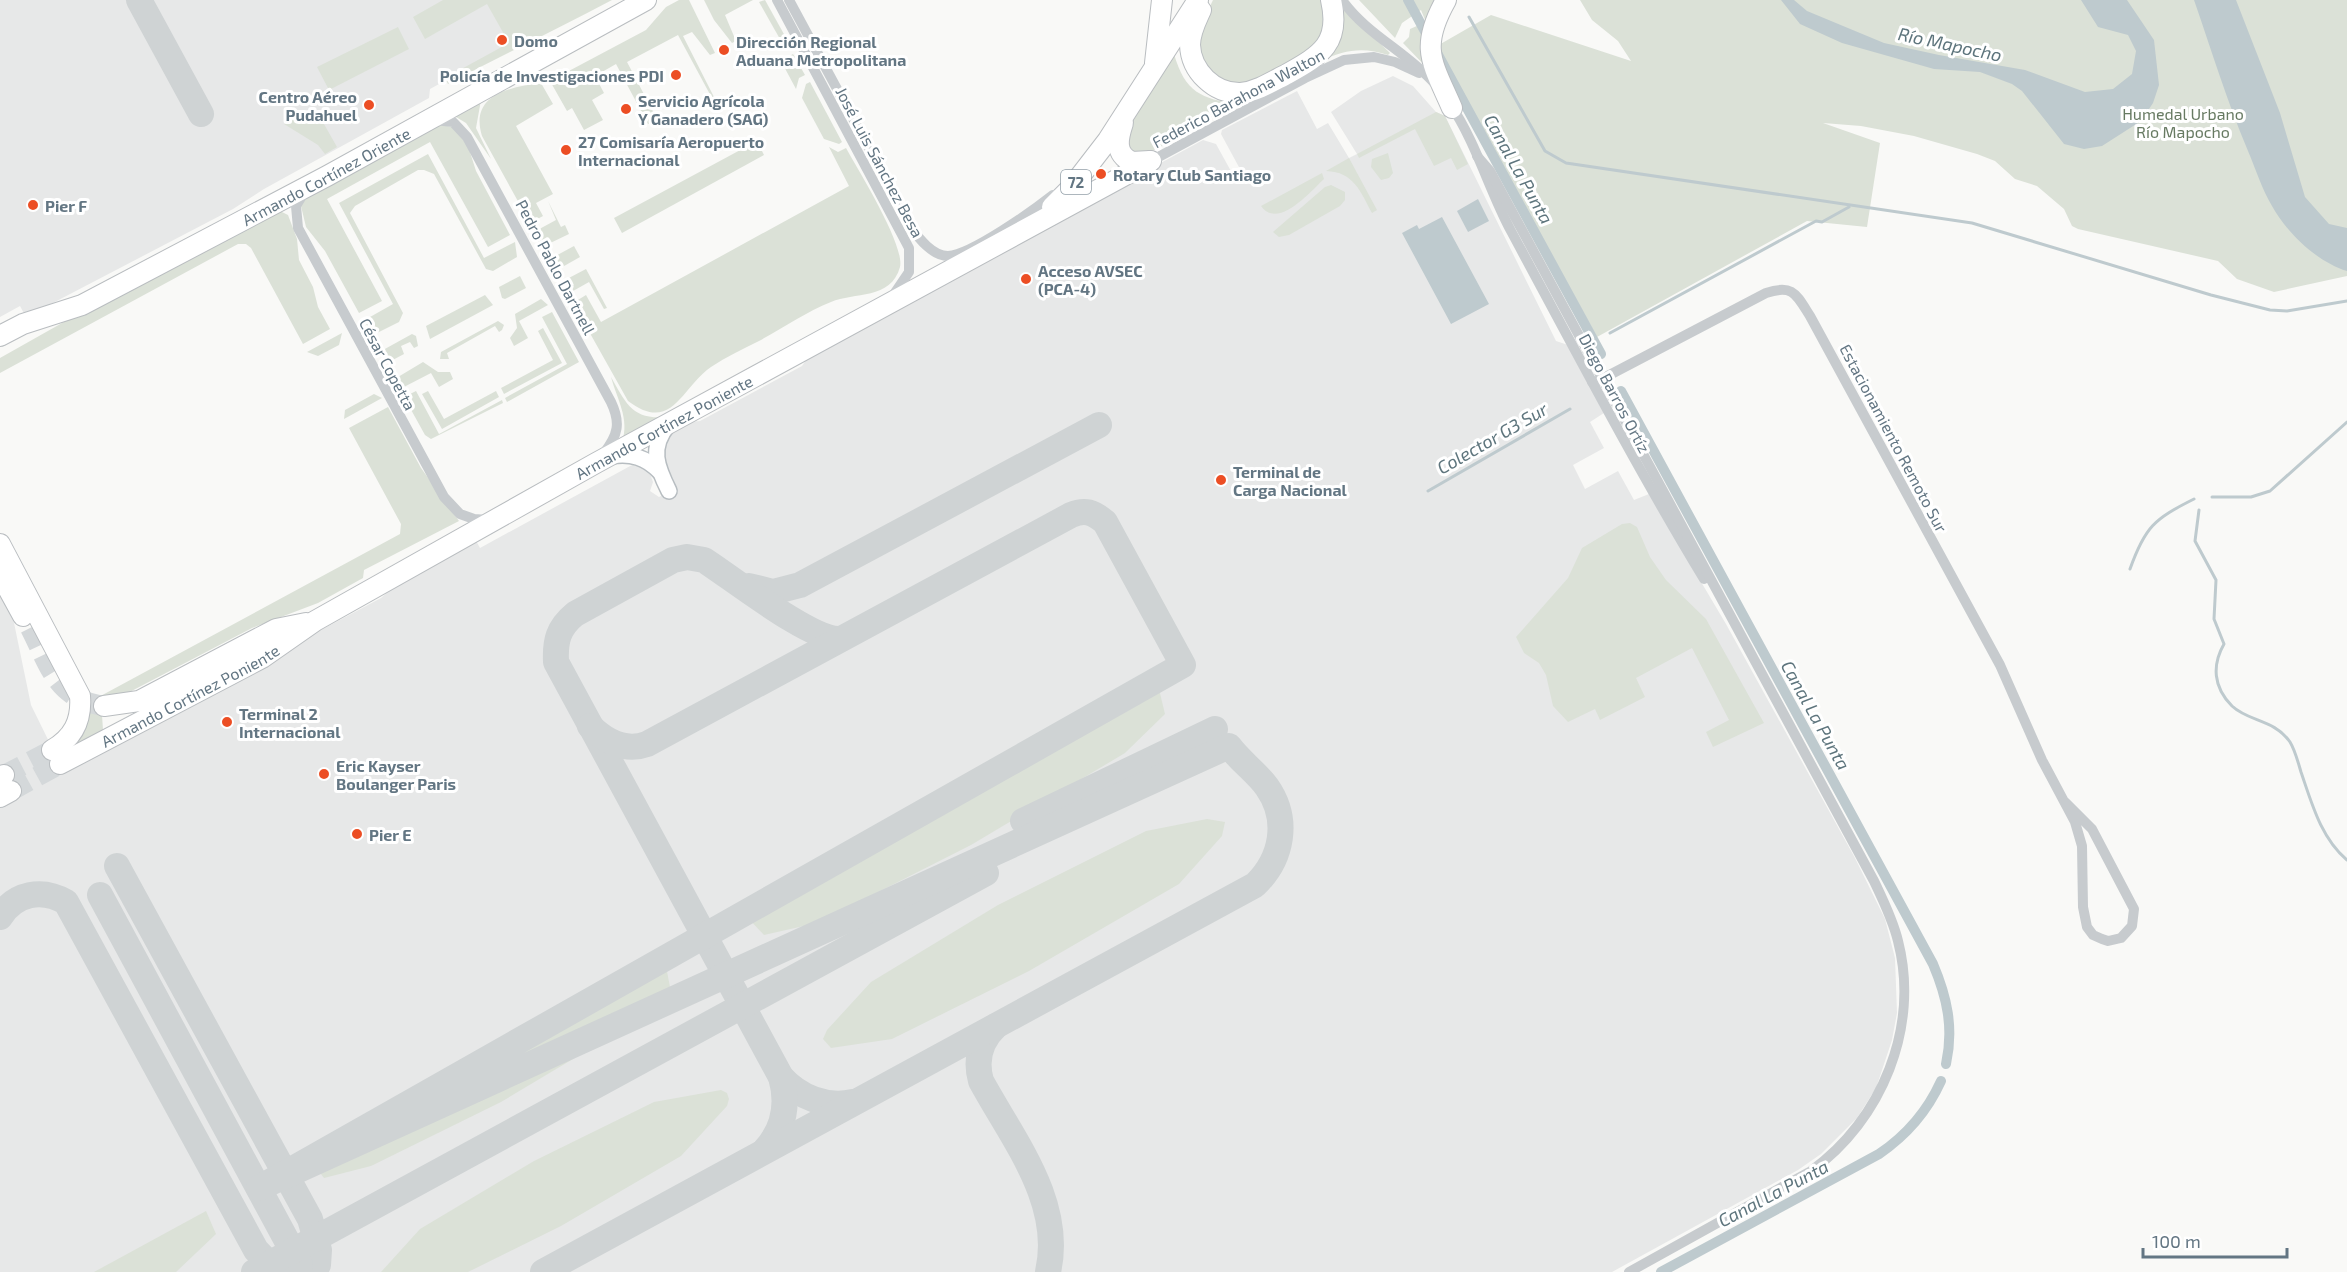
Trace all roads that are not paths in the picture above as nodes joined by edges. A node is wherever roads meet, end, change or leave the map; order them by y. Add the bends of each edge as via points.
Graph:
1 (646, 0) edge
2 (777, 0) edge
3 (789, 0) edge
4 (1162, 0) edge
5 (1198, 0) edge
6 (1207, 0) edge
7 (1331, 0) edge
8 (1342, 0) edge
9 (1350, 0) edge
10 (1446, 0) edge
11 (1395, 48) junction
12 (1154, 68) junction
13 (1436, 78) junction
14 (1452, 108) joint
15 (1125, 115) junction
16 (417, 125) junction
17 (1151, 161) junction
18 (1086, 169) junction
19 (311, 184) junction
20 (1014, 236) junction
21 (82, 305) junction
22 (885, 306) junction
23 (0, 336) edge
24 (0, 348) edge
25 (1597, 380) junction
26 (668, 425) junction
27 (602, 459) junction
28 (660, 472) junction
29 (669, 491) dead end
30 (502, 517) junction
31 (0, 544) edge
32 (0, 574) edge
33 (315, 621) junction
34 (30, 628) tunnel mouth
35 (105, 706) tunnel mouth
36 (2065, 802) junction
37 (1629, 1272) edge

1 - 16 highway, Armando Cortínez Oriente
2 - 22 street, José Luis Sánchez Besa via 909,248 909,272
3 - 18 street, José Luis Sánchez Besa via 912,228 933,251 953,255 982,242 1017,222
4 - 12 highway
5 - 12 highway, 72
6 - 7 highway via 1193,28 1193,60 1216,87 1240,93 1265,86 1324,49 1334,29
8 - 11 street via 1374,34
9 - 11 street
10 - 13 highway via 1431,32 1430,52
11 - 13 street
12 - 15 highway, 72
13 - 14 highway
13 - 17 street, Federico Barahona Walton via 1374,57 1352,58 1305,78
14 - 25 street, Diego Barros Ortíz via 1503,216
15 - 17 highway via 1118,142 1121,153 1132,162
15 - 18 highway, 72
16 - 19 highway, Armando Cortínez Oriente
16 - 27 street, Pedro Pablo Dartnell via 443,119 463,130 618,419 616,437
17 - 20 highway
18 - 20 highway, 72 via 1057,203
19 - 21 highway, Armando Cortínez Oriente
19 - 30 street, César Copetta via 296,206 298,228 444,497 467,517
20 - 22 highway, Armando Cortínez Poniente
21 - 23 highway, Armando Cortínez Oriente via 23,324
21 - 24 highway
22 - 26 highway, Armando Cortínez Poniente
25 - 36 street, Estacionamiento Remoto Sur via 1766,293 1785,288 1794,292 2000,665
25 - 37 street, Diego Barros Ortíz via 1884,903 1903,967 1901,1028 1892,1063 1877,1099 1856,1131 1811,1171
26 - 27 highway, Armando Cortínez Poniente
26 - 28 street via 656,446
27 - 28 street via 634,455
27 - 30 highway, Armando Cortínez Poniente
28 - 29 street
30 - 33 highway, Armando Cortínez Poniente
31 - 33 highway, Armando Cortínez Poniente via 80,696 79,719 69,738 52,751 262,658
32 - 34 highway
33 - 35 highway, Armando Cortínez Poniente via 276,629 139,701
36 - 36 street, Estacionamiento Remoto Sur via 2082,846 2087,927 2093,935 2108,941 2121,938 2132,926 2134,909 2088,824

